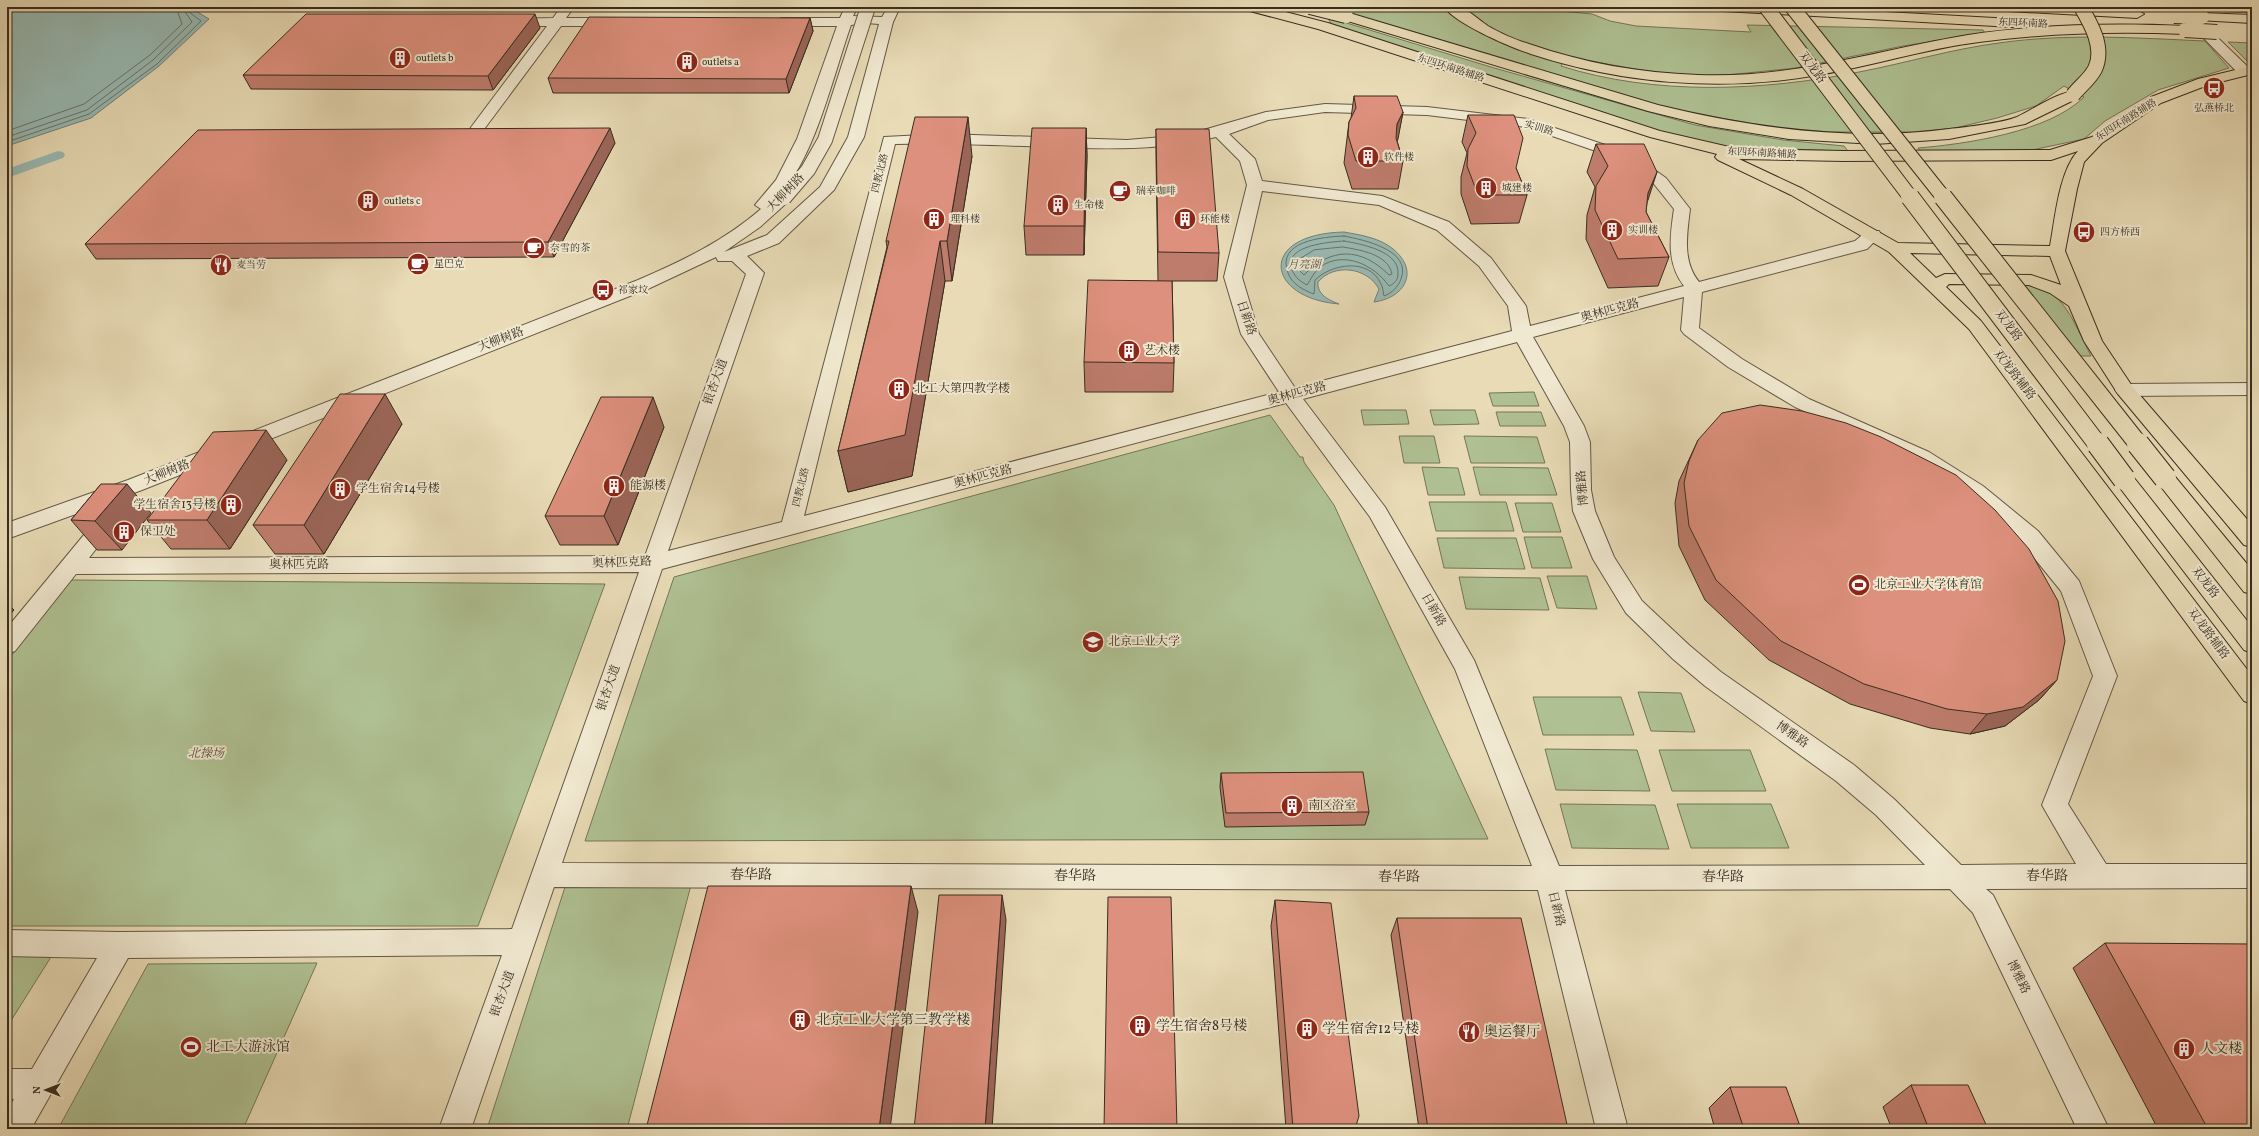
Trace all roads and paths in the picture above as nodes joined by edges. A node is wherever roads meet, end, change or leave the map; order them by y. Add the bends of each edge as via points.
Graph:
1 (568, 7) edge
2 (850, 7) edge
3 (868, 7) edge
4 (894, 7) edge
5 (1251, 7) edge
6 (1310, 7) edge
7 (1324, 7) edge
8 (1450, 7) edge
9 (1723, 7) edge
10 (1766, 7) edge
11 (1792, 7) edge
12 (2008, 7) edge
13 (2081, 7) edge
14 (2176, 11) edge
15 (2252, 19) edge
16 (495, 22) edge
17 (558, 22) junction
18 (630, 22) edge
19 (766, 22) edge
20 (846, 22) junction
21 (886, 22) junction
22 (1323, 26) junction
23 (2126, 27) junction
24 (2231, 32) dead end
25 (2248, 71) edge
26 (477, 129) edge
27 (1219, 132) junction
28 (2097, 140) junction
29 (1696, 146) junction
30 (1255, 185) junction
31 (1874, 235) junction
32 (1895, 248) junction
33 (2057, 251) junction
34 (736, 255) junction
35 (693, 262) junction
36 (1937, 286) junction
37 (1694, 288) junction
38 (2077, 303) junction
39 (1522, 334) junction
40 (2252, 389) edge
41 (2125, 390) junction
42 (1291, 396) junction
43 (136, 485) junction
44 (791, 527) junction
45 (7, 531) edge
46 (2252, 539) edge
47 (652, 564) junction
48 (71, 566) junction
49 (2252, 586) edge
50 (2252, 644) edge
51 (7, 645) edge
52 (2252, 694) edge
53 (545, 875) junction
54 (1953, 876) junction
55 (2098, 876) junction
56 (2252, 876) edge
57 (1548, 878) junction
58 (522, 942) junction
59 (7, 943) edge
60 (120, 945) junction
61 (7, 1084) edge
62 (40, 1084) junction
63 (14, 1129) edge
64 (455, 1129) edge
65 (1612, 1129) edge
66 (2093, 1129) edge

1 - 17 street
2 - 20 street
3 - 35 street, 大柳树路, bridge via 825,140 808,170 784,198 757,222 726,244
4 - 21 street
5 - 22 main road, 东四环南路辅路
6 - 13 main road, bridge via 1653,108 1709,122 1789,134 1875,139 1949,134 2020,121 2073,95 2096,67 2097,41 2093,26
7 - 22 street
8 - 23 main road via 1506,40 1566,60 1613,71 1670,79 1724,81 1782,76 1975,38 2028,32
9 - 23 main road, 东四环南路
10 - 50 main road, 双龙路, bridge
11 - 49 main road, 双龙路, bridge
12 - 14 main road, 东四环南路 via 2154,15
14 - 15 main road, 东四环南路, bridge via 2202,17
14 - 25 street
16 - 17 street
17 - 18 street
17 - 26 street
19 - 20 street
20 - 21 street
20 - 35 street via 805,139 783,182 760,208 722,236
21 - 34 street via 856,137 826,190 773,239
22 - 29 main road, 东四环南路辅路
23 - 24 main road, 东四环南路, bridge
25 - 28 main road, 东四环南路辅路 via 2203,82 2156,100
27 - 30 street via 1247,159
27 - 37 street, 实训路 via 1266,116 1325,108 1427,110 1528,123 1626,157 1660,181 1682,209 1677,246 1684,278
27 - 44 street, 四教北路 via 1186,140 1127,145 944,139 888,140
28 - 29 main road, 东四环南路辅路 via 2051,155 1994,156 1738,154
28 - 33 main road via 2077,161
29 - 31 main road, 双龙路辅路 via 1797,192
30 - 39 street, 博雅路 via 1382,201 1443,226 1485,262 1517,306
30 - 42 street, 日新路 via 1233,277 1250,334
31 - 32 main road, 双龙路辅路
31 - 37 street, 奥林匹克路 via 1861,245
32 - 33 main road
32 - 36 main road, 双龙路辅路
33 - 38 main road
34 - 35 street
34 - 47 street, 银杏大道 via 756,273
35 - 43 street, 大柳树路 via 644,284
36 - 38 main road via 1945,279 2031,280 2056,289
36 - 52 main road, 双龙路辅路 via 1975,324 2023,386
37 - 39 street, 奥林匹克路
37 - 55 street via 1690,330 1735,363 1802,403 1922,457 1976,491 2030,537 2071,587 2105,676 2055,805
38 - 41 main road via 2093,341
39 - 42 street, 奥林匹克路
39 - 54 street, 博雅路 via 1574,426 1580,442 1584,511 1604,559 1634,607 1713,679 1845,773 1885,807
40 - 41 street
41 - 46 main road
42 - 44 street, 奥林匹克路
42 - 57 street, 日新路 via 1378,512 1466,667 1544,859
43 - 45 street, 大柳树路
43 - 48 street
44 - 47 street, 奥林匹克路
47 - 48 street, 奥林匹克路
47 - 53 street, 银杏大道
48 - 51 street
53 - 57 street, 春华路
53 - 58 street, 银杏大道
54 - 55 street, 春华路
54 - 57 street, 春华路
54 - 66 street, 博雅路 via 1983,904
55 - 56 street, 春华路
57 - 65 street, 日新路
58 - 60 street
58 - 64 street, 银杏大道
59 - 60 street
60 - 62 street
61 - 62 street
62 - 63 street

